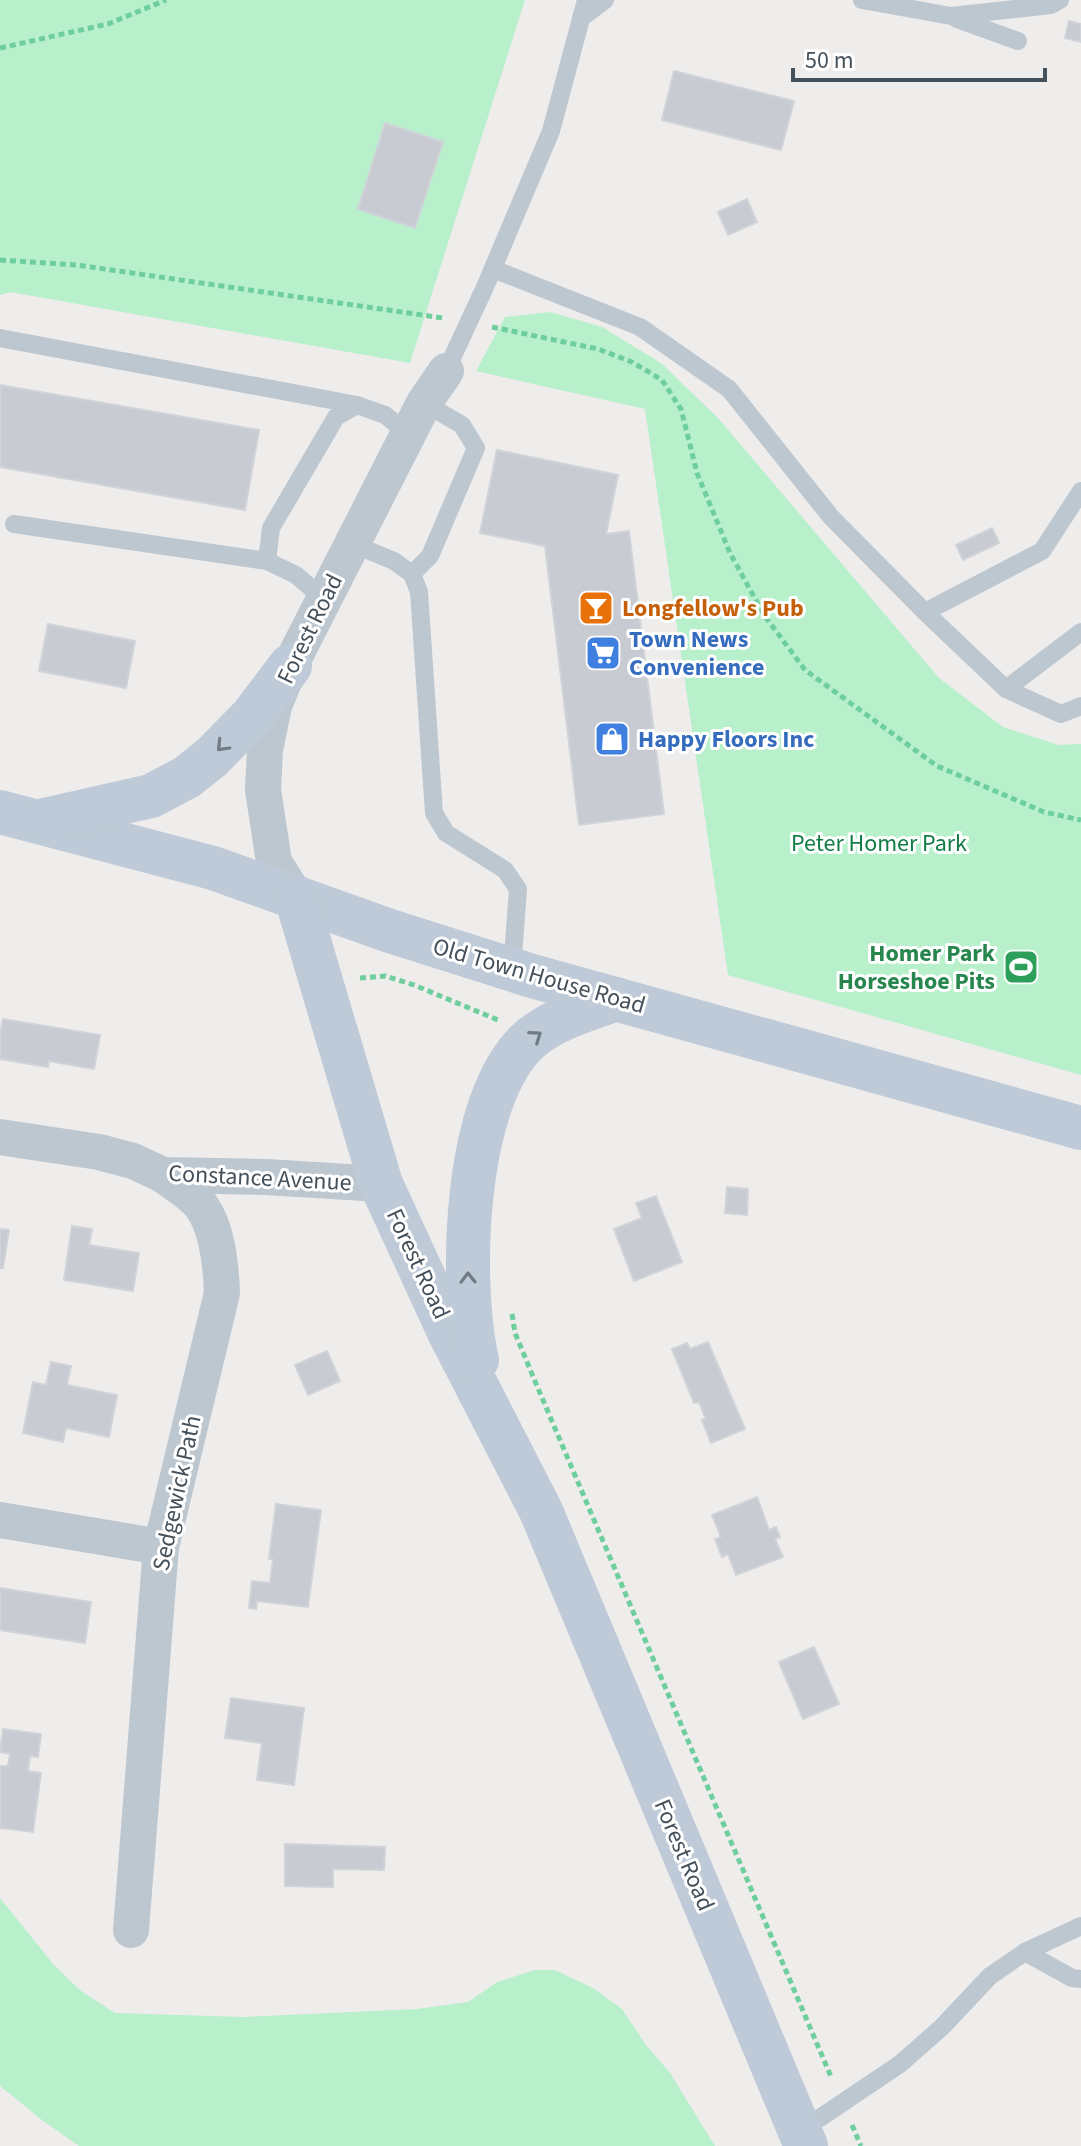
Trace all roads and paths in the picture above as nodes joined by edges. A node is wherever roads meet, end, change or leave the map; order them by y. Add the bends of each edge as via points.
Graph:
1 (166, 0) edge
2 (605, 0) edge
3 (1060, 0) edge
4 (869, 1) edge
5 (584, 9) edge
6 (951, 16) junction
7 (1018, 41) dead end
8 (0, 48) edge
9 (0, 260) edge
10 (493, 269) junction
11 (442, 318) dead end
12 (494, 327) dead end
13 (0, 338) edge
14 (446, 371) joint
15 (357, 405) junction
16 (417, 419) junction
17 (1081, 491) edge
18 (14, 524) dead end
19 (353, 544) junction
20 (267, 561) junction
21 (412, 574) junction
22 (324, 599) junction
23 (925, 612) junction
24 (1081, 632) edge
25 (290, 666) junction
26 (1006, 689) junction
27 (1081, 706) edge
28 (19, 816) edge
29 (1081, 820) edge
30 (296, 897) junction
31 (367, 968) dead end
32 (512, 970) junction
33 (365, 977) junction
34 (357, 978) dead end
35 (616, 999) junction
36 (510, 1025) dead end
37 (1081, 1128) edge
38 (0, 1137) edge
39 (163, 1175) junction
40 (381, 1184) junction
41 (511, 1304) dead end
42 (489, 1410) junction
43 (0, 1520) edge
44 (161, 1547) junction
45 (1081, 1926) edge
46 (131, 1930) dead end
47 (1025, 1952) junction
48 (1081, 1979) edge
49 (842, 2102) junction
50 (802, 2139) edge
51 (861, 2146) edge

1 - 8 path via 108,24
2 - 5 lane
3 - 6 lane
4 - 6 lane
5 - 10 lane via 551,131
6 - 7 lane
9 - 11 path via 77,265
10 - 14 lane
10 - 23 lane via 640,327 729,389 831,517
12 - 29 path via 598,349 662,380 681,409 697,473 730,553 764,615 805,670 937,766 1044,812
13 - 15 lane
14 - 16 street, Forest Road
15 - 16 lane
15 - 20 lane via 336,417 271,528
16 - 19 street, Forest Road
16 - 21 lane via 462,425 476,448 430,556
17 - 23 lane via 1042,551
18 - 20 lane
19 - 21 lane
19 - 22 street, Forest Road
20 - 22 lane via 296,575
21 - 32 lane via 419,592 434,813 446,833 505,870 518,889
22 - 25 street, Forest Road
23 - 26 lane
24 - 26 lane
25 -> 28 main road via 253,715 187,777 151,796
25 - 30 street, Forest Road via 274,706 263,790 274,862
26 - 27 lane via 1061,714
28 - 30 main road, Old Town House Road via 213,868
30 - 32 main road, Old Town House Road
30 - 40 main road, Forest Road
31 - 33 path
32 - 35 main road, Old Town House Road
33 - 34 path
33 - 36 path via 385,976 414,985
35 - 37 main road, Old Town House Road
42 -> 35 main road via 472,1338 468,1221 478,1149 492,1100 509,1062 530,1038
38 - 39 street, Constance Avenue via 99,1152
39 - 40 street, Constance Avenue
39 - 44 street, Sedgewick Path via 203,1208 220,1264 222,1293
40 - 42 main road, Forest Road
41 - 49 path via 515,1333
42 - 50 main road, Forest Road via 541,1511
43 - 44 street
44 - 46 street, Sedgewick Path
45 - 47 lane
47 - 48 lane
47 - 49 lane via 990,1976 900,2064
49 - 50 lane
49 - 51 path

